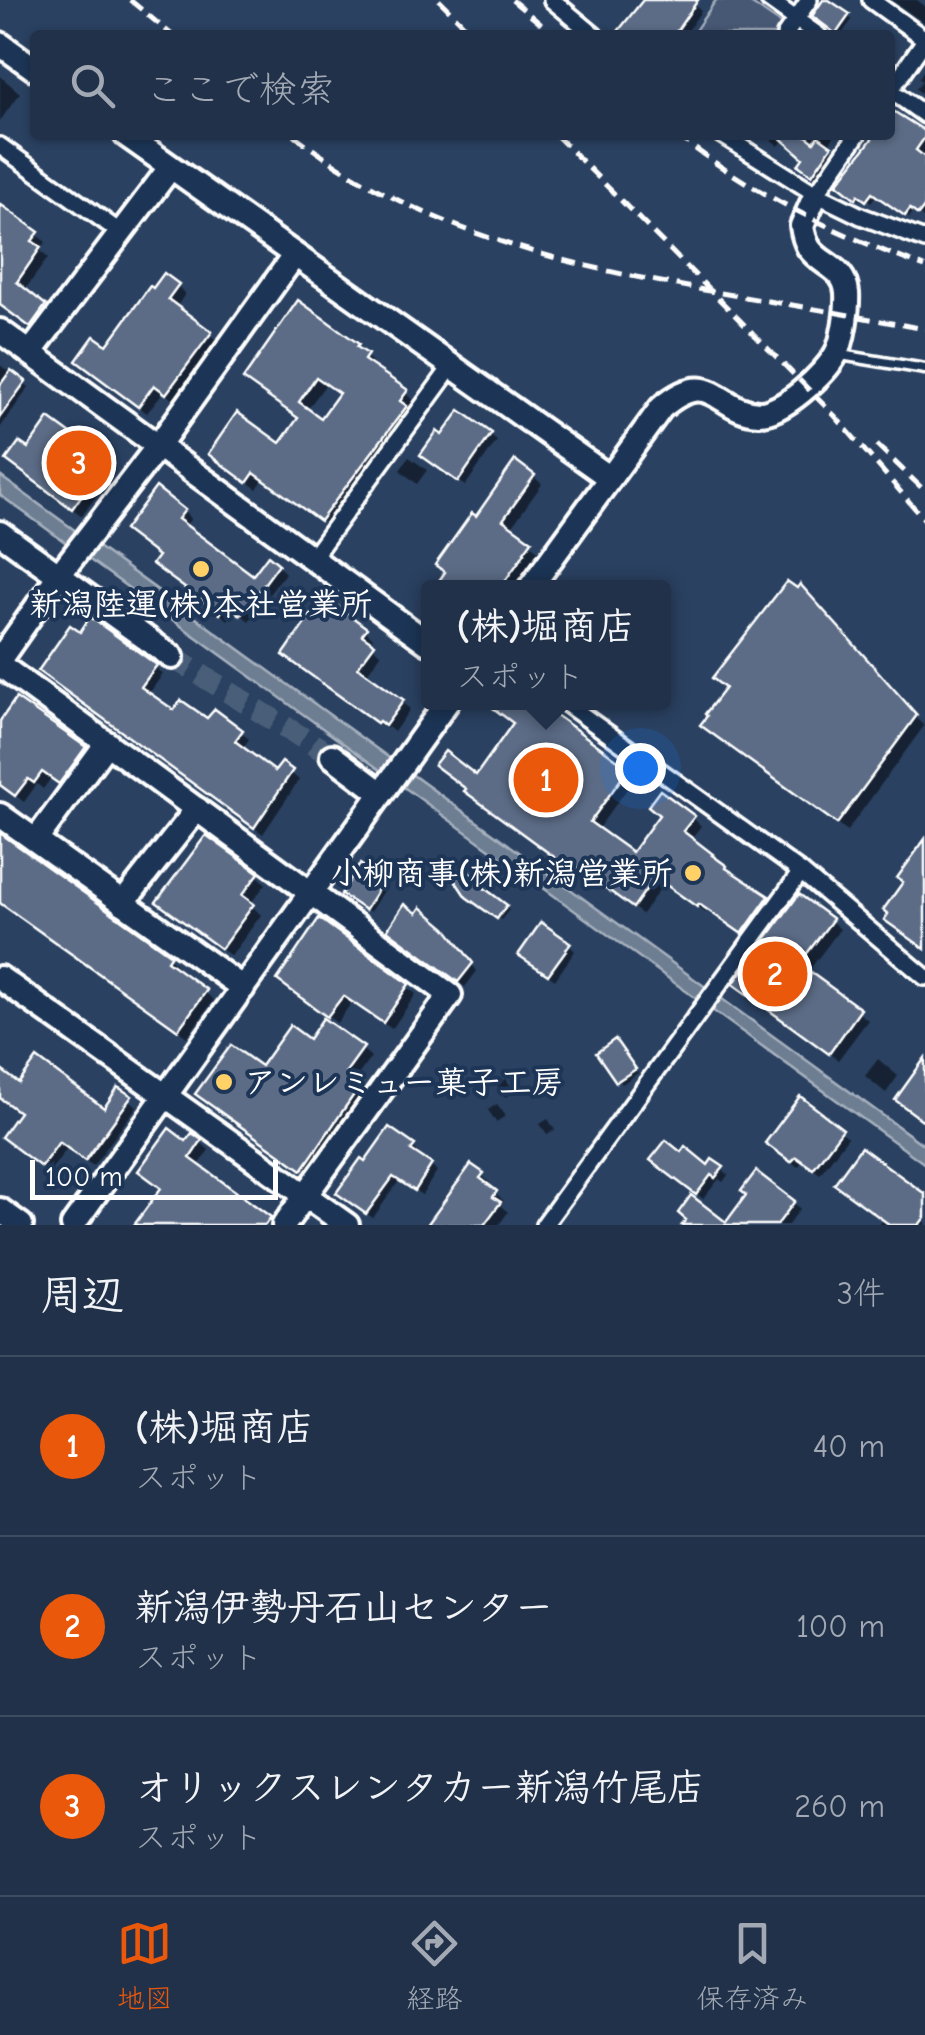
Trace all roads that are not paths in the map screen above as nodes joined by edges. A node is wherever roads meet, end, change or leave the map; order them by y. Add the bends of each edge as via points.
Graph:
1 (552, 0) edge
2 (769, 0) edge
3 (809, 0) edge
4 (871, 0) edge
5 (796, 19) junction
6 (588, 30) edge
7 (788, 30) edge
8 (811, 30) edge
9 (925, 40) edge
10 (0, 44) edge
11 (30, 65) edge
12 (895, 83) edge
13 (895, 93) edge
14 (925, 114) edge
15 (133, 140) edge
16 (730, 140) edge
17 (854, 140) edge
18 (0, 146) edge
19 (170, 168) junction
20 (816, 194) junction
21 (121, 233) junction
22 (925, 240) edge
23 (294, 256) junction
24 (0, 332) edge
25 (30, 354) junction
26 (836, 354) junction
27 (452, 366) junction
28 (925, 369) edge
29 (158, 446) junction
30 (610, 478) junction
31 (0, 532) edge
32 (312, 558) junction
33 (59, 575) junction
34 (536, 580) edge
35 (421, 638) edge
36 (172, 657) tunnel mouth
37 (0, 662) edge
38 (441, 710) edge
39 (575, 710) edge
40 (107, 743) junction
41 (332, 756) tunnel mouth
42 (381, 793) junction
43 (197, 809) junction
44 (0, 815) edge
45 (36, 840) junction
46 (801, 872) junction
47 (310, 891) junction
48 (123, 902) junction
49 (0, 978) edge
50 (925, 978) edge
51 (243, 988) junction
52 (165, 1094) junction
53 (305, 1196) junction
54 (0, 1210) edge
55 (21, 1225) edge
56 (73, 1225) edge
57 (284, 1225) edge
58 (347, 1225) edge
59 (544, 1225) edge

1 - 6 street
2 - 5 street
3 - 5 street
4 - 9 street
5 - 7 street
5 - 8 street
9 - 12 street
10 - 11 street
13 - 14 street
15 - 19 street
16 - 20 street
17 - 20 street
18 - 21 street
19 - 21 street
19 - 23 street
20 - 22 street
20 - 26 street via 802,226 809,248 838,270 845,285
21 - 25 street
23 - 27 street
23 - 29 street
24 - 25 street
25 - 29 street
26 - 28 lane
26 - 30 street via 788,403 766,413 743,410 707,390 674,396
27 - 30 street
27 - 32 street
29 - 32 street
29 - 33 street
30 - 34 street
31 - 33 street
32 - 35 street
33 - 36 street
33 - 37 street
37 - 40 street
38 - 42 street
39 - 46 street
40 - 43 street
40 - 45 street
41 - 42 street
42 - 47 street
43 - 47 street
43 - 48 street
44 - 45 street
45 - 48 street
46 - 50 street
46 - 59 street
47 - 51 street
47 - 53 street via 450,995
48 - 51 street
49 - 52 street
51 - 52 street
52 - 53 street
52 - 56 street
53 - 57 street
53 - 58 street
54 - 55 street

